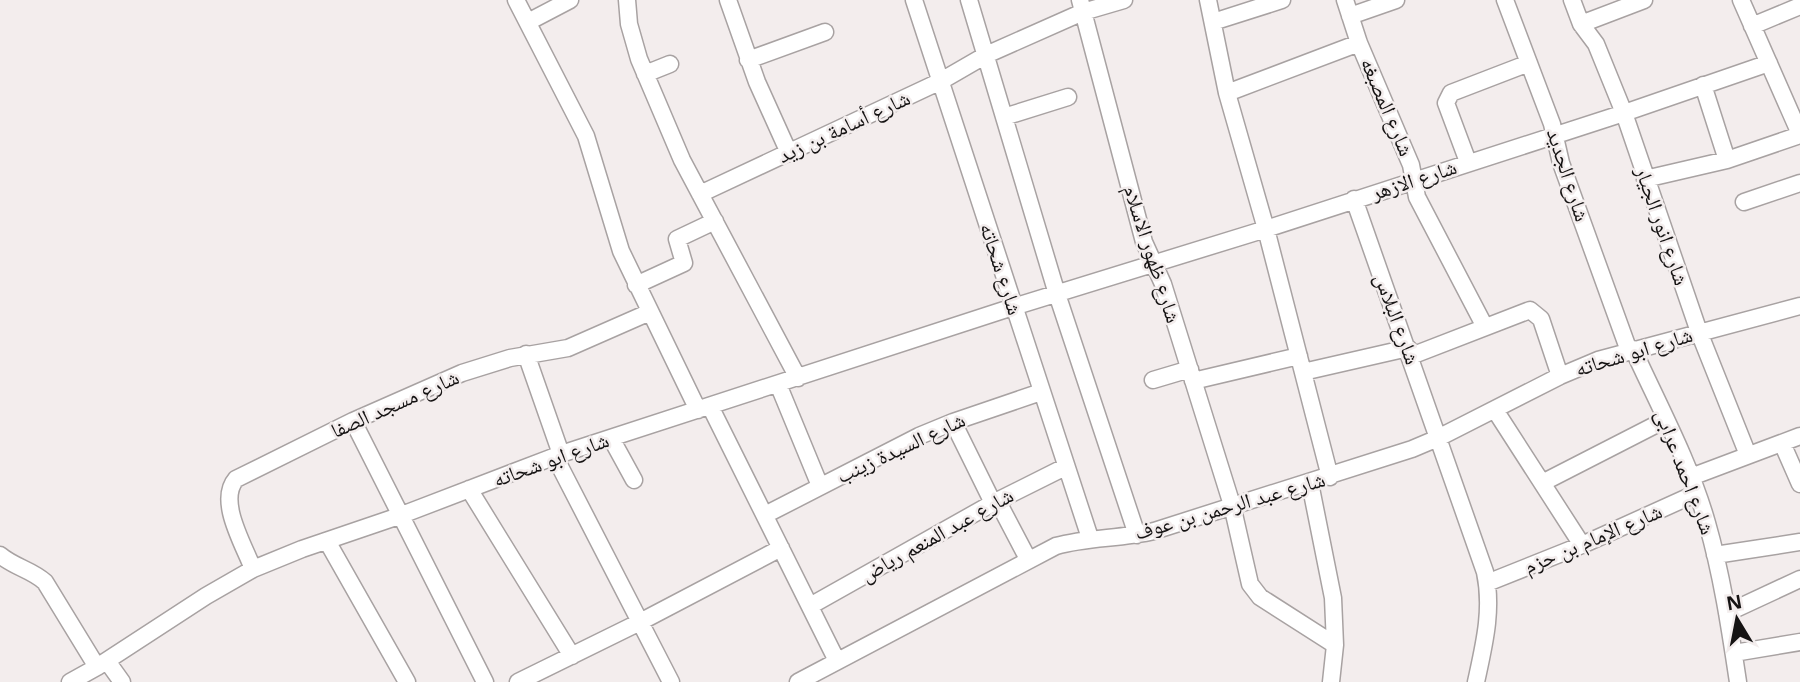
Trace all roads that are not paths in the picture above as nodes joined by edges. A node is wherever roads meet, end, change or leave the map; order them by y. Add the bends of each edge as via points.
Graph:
1 (516, 0) edge
2 (570, 0) edge
3 (627, 0) edge
4 (728, 0) edge
5 (914, 0) edge
6 (969, 0) edge
7 (1124, 0) edge
8 (1208, 0) edge
9 (1282, 0) edge
10 (1345, 0) edge
11 (1396, 0) edge
12 (1504, 0) edge
13 (1572, 0) edge
14 (1644, 0) edge
15 (1741, 0) edge
16 (1081, 6) edge
17 (1800, 6) edge
18 (1350, 16) junction
19 (528, 22) junction
20 (1213, 22) junction
21 (1581, 24) junction
22 (1752, 26) junction
23 (825, 32) dead end
24 (1359, 43) junction
25 (986, 55) junction
26 (748, 60) junction
27 (1529, 63) junction
28 (1769, 63) junction
29 (670, 64) dead end
30 (645, 74) junction
31 (941, 81) junction
32 (1703, 85) junction
33 (1227, 93) junction
34 (1068, 97) dead end
35 (1795, 111) edge
36 (1624, 113) junction
37 (1004, 117) junction
38 (1800, 134) edge
39 (1554, 135) junction
40 (789, 153) junction
41 (1727, 159) junction
42 (1468, 162) junction
43 (1415, 179) junction
44 (1645, 179) junction
45 (1800, 183) edge
46 (700, 194) junction
47 (1354, 200) junction
48 (1744, 202) dead end
49 (715, 221) junction
50 (1266, 229) junction
51 (1154, 264) junction
52 (636, 285) junction
53 (1057, 294) junction
54 (1800, 306) edge
55 (1013, 307) junction
56 (650, 312) junction
57 (1485, 327) junction
58 (1699, 332) junction
59 (1631, 350) junction
60 (1409, 352) junction
61 (526, 354) junction
62 (1301, 364) junction
63 (1191, 375) junction
64 (1560, 376) junction
65 (798, 378) junction
66 (1153, 380) dead end
67 (778, 384) junction
68 (1041, 391) junction
69 (704, 408) junction
70 (1495, 410) junction
71 (1665, 420) junction
72 (353, 421) junction
73 (953, 422) junction
74 (1800, 436) edge
75 (611, 438) junction
76 (1438, 438) junction
77 (1782, 443) junction
78 (558, 455) junction
79 (1748, 455) junction
80 (1065, 467) junction
81 (1330, 477) junction
82 (1691, 477) junction
83 (634, 480) dead end
84 (1310, 483) junction
85 (1542, 483) junction
86 (1800, 484) edge
87 (820, 486) junction
88 (469, 489) junction
89 (1697, 493) junction
90 (995, 501) junction
91 (1231, 505) junction
92 (765, 515) junction
93 (399, 516) junction
94 (1137, 535) junction
95 (1090, 538) junction
96 (327, 541) junction
97 (1800, 542) edge
98 (1582, 545) junction
99 (781, 548) junction
100 (0, 555) edge
101 (1715, 555) junction
102 (1028, 559) junction
103 (253, 569) junction
104 (40, 577) junction
105 (1800, 579) edge
106 (1488, 583) junction
107 (21, 585) dead end
108 (810, 606) junction
109 (1727, 612) junction
110 (640, 622) junction
111 (1800, 642) edge
112 (1335, 645) junction
113 (1734, 653) junction
114 (572, 656) junction
115 (837, 661) junction
116 (102, 664) junction
117 (70, 682) edge
118 (122, 682) edge
119 (407, 682) edge
120 (485, 682) edge
121 (518, 682) edge
122 (671, 682) edge
123 (799, 682) edge
124 (1331, 682) edge
125 (1476, 682) edge
126 (1738, 682) edge

1 - 19 street
2 - 19 street
3 - 30 street via 629,24
4 - 26 street
5 - 31 street, شارع شحاته
6 - 25 street
7 - 16 street, شارع أسامة بن زيد
8 - 20 street
9 - 20 street
10 - 18 street, شارع المصبغه
11 - 18 street
12 - 27 street, شارع الجديد
13 - 21 street, شارع انور الجيار
14 - 21 street
15 - 22 street
16 - 25 street, شارع أسامة بن زيد
16 - 51 street, شارع ظهور الاسلام via 1144,242
17 - 22 street
18 - 24 street, شارع المصبغه
19 - 52 street via 586,136 610,223
20 - 33 street
21 - 36 street, شارع انور الجيار via 1596,44
22 - 28 street
23 - 26 street
24 - 33 street
24 - 43 street, شارع المصبغه
25 - 31 street, شارع أسامة بن زيد
25 - 37 street
26 - 40 street
27 - 39 street, شارع الجديد
27 - 42 street via 1447,97
28 - 32 street, شارع الازهر
28 - 35 street
29 - 30 street
30 - 46 street
31 - 40 street, شارع أسامة بن زيد
31 - 55 street, شارع شحاته
32 - 36 street, شارع الازهر
32 - 41 street
33 - 50 street
34 - 37 street
35 - 38 street
36 - 39 street, شارع الازهر
36 - 44 street, شارع انور الجيار
37 - 53 street
38 - 41 street
39 - 42 street, شارع الازهر
39 - 59 street, شارع الجديد
40 - 46 street, شارع أسامة بن زيد
41 - 44 street
42 - 43 street, شارع الازهر
43 - 47 street, شارع الازهر
43 - 57 street, شارع المصبغه via 1418,197
44 - 58 street, شارع انور الجيار
45 - 48 street
46 - 49 street
47 - 50 street, شارع الازهر
47 - 60 street, شارع البلاس
49 - 52 street via 677,239 682,265
49 - 65 street
50 - 51 street, شارع الازهر
50 - 62 street
51 - 53 street, شارع الازهر
51 - 63 street, شارع ظهور الاسلام
52 - 56 street
53 - 55 street, شارع ابو شحاته
53 - 94 street
54 - 58 street, شارع ابو شحاته
55 - 65 street, شارع ابو شحاته
55 - 68 street, شارع شحاته
56 - 61 street, شارع مسجد الصفا via 568,348
56 - 69 street
57 - 60 street
57 - 64 street via 1526,310 1535,312
58 - 59 street, شارع ابو شحاته
58 - 79 street, شارع انور الجيار
59 - 64 street, شارع ابو شحاته
59 - 71 street, شارع احمد عرابى
60 - 62 street
60 - 76 street, شارع البلاس
61 - 72 street, شارع مسجد الصفا via 478,367
61 - 78 street
62 - 63 street
62 - 81 street
63 - 66 street
63 - 91 street, شارع ظهور الاسلام
64 - 70 street, شارع ابو شحاته
65 - 67 street, شارع ابو شحاته
67 - 69 street, شارع ابو شحاته
67 - 87 street
68 - 73 street, شارع السيدة زينب
68 - 80 street, شارع شحاته
69 - 75 street, شارع ابو شحاته
69 - 92 street
70 - 76 street, شارع ابو شحاته
70 - 85 street
71 - 82 street, شارع احمد عرابى
71 - 85 street
72 - 93 street
72 - 103 street, شارع مسجد الصفا via 232,484 228,503
73 - 87 street, شارع السيدة زينب
73 - 90 street
74 - 77 street
75 - 78 street, شارع ابو شحاته
75 - 83 street
76 - 81 street, شارع عبد الرحمن بن عوف
76 - 106 street, شارع البلاس
77 - 79 street
77 - 86 street
78 - 88 street, شارع ابو شحاته
78 - 110 street
79 - 82 street
80 - 90 street, شارع عبد المنعم رياض
80 - 95 street, شارع شحاته
81 - 84 street, شارع عبد الرحمن بن عوف
82 - 89 street, شارع احمد عرابى
84 - 91 street, شارع عبد الرحمن بن عوف
84 - 112 street via 1334,598
85 - 98 street
87 - 92 street, شارع السيدة زينب
88 - 93 street, شارع ابو شحاته
88 - 114 street
89 - 98 street, شارع الإمام بن حزم
89 - 101 street, شارع احمد عرابى
90 - 102 street
90 - 108 street, شارع عبد المنعم رياض
91 - 94 street, شارع عبد الرحمن بن عوف
91 - 112 street, شارع ظهور الاسلام via 1254,592
92 - 99 street
93 - 96 street, شارع ابو شحاته
93 - 120 street
94 - 95 street, شارع عبد الرحمن بن عوف
95 - 102 street, شارع عبد الرحمن بن عوف
96 - 103 street, شارع ابو شحاته
96 - 119 street
97 - 101 street
98 - 106 street, شارع الإمام بن حزم
99 - 108 street
99 - 110 street
100 - 104 street
101 - 109 street, شارع احمد عرابى
102 - 115 street, شارع عبد الرحمن بن عوف
103 - 116 street, شارع ابو شحاته
104 - 107 street
104 - 116 street
105 - 109 street
106 - 125 street, شارع البلاس via 1489,609
108 - 115 street
109 - 113 street, شارع احمد عرابى
110 - 114 street
110 - 122 street
111 - 113 street
112 - 124 street
113 - 126 street, شارع احمد عرابى
114 - 121 street
115 - 123 street, شارع عبد الرحمن بن عوف
116 - 117 street, شارع ابو شحاته
116 - 118 street

